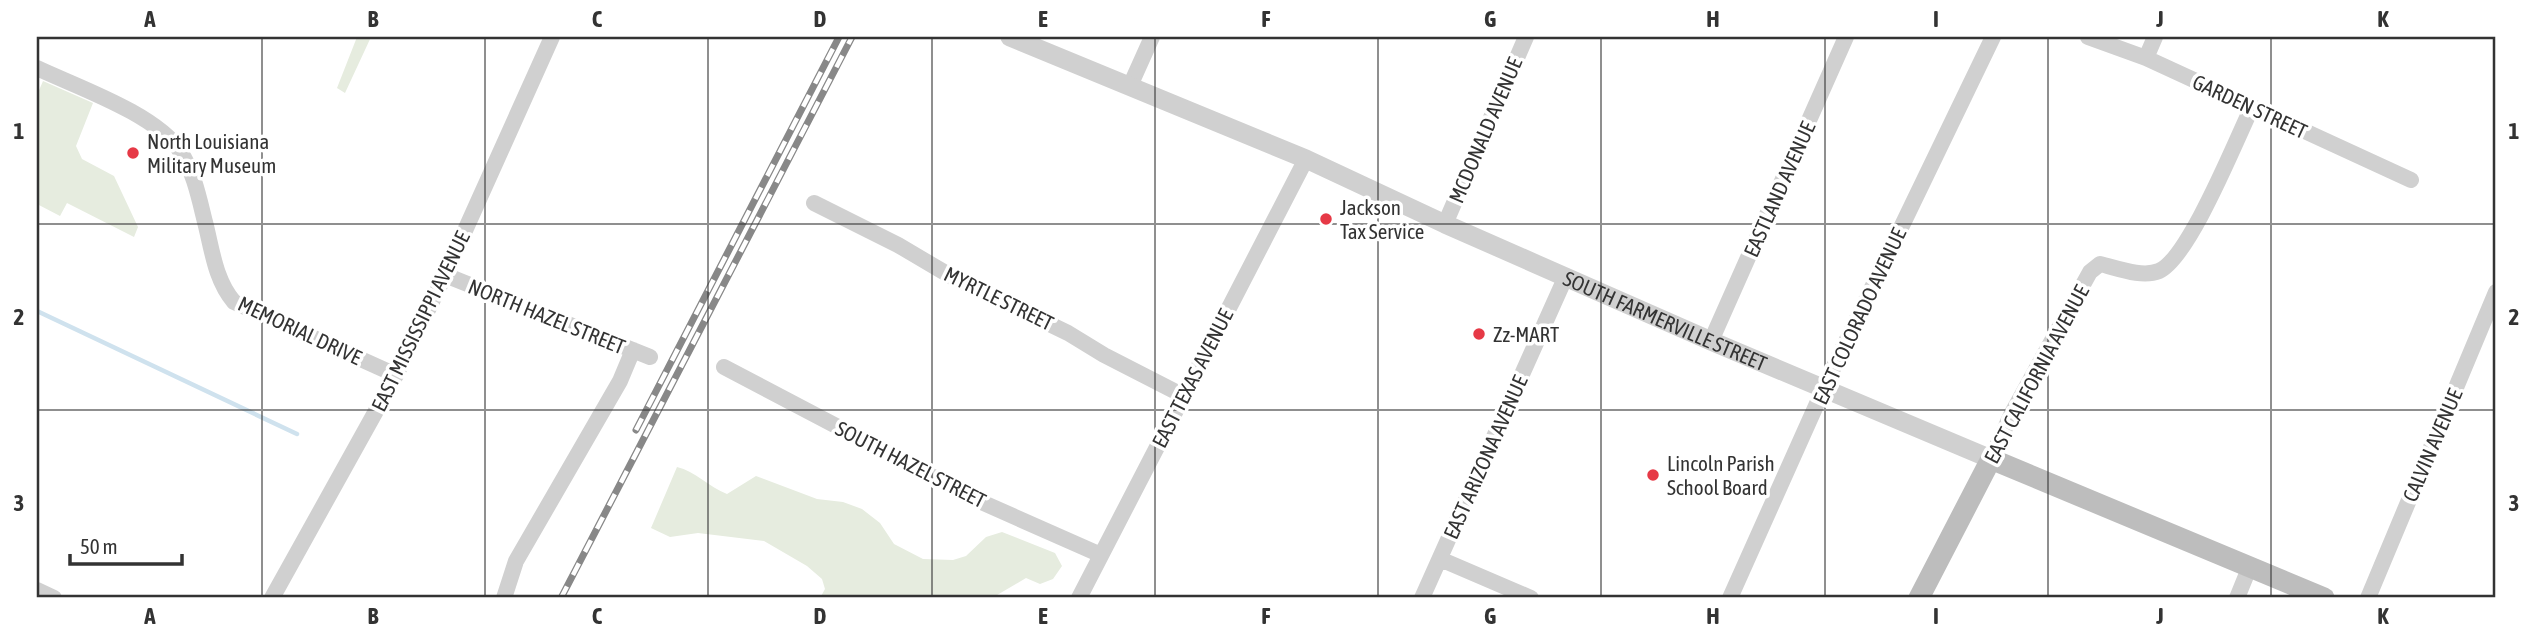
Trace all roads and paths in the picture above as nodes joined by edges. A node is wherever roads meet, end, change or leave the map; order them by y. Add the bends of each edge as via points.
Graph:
1 (552, 37) edge
2 (1010, 37) edge
3 (1152, 37) edge
4 (1526, 37) edge
5 (1846, 37) edge
6 (1993, 37) edge
7 (2088, 37) edge
8 (2155, 37) edge
9 (2146, 58) junction
10 (37, 68) edge
11 (1130, 86) junction
12 (2252, 107) junction
13 (1306, 159) junction
14 (2411, 180) dead end
15 (814, 203) dead end
16 (1445, 224) junction
17 (445, 275) junction
18 (1566, 276) junction
19 (2496, 292) edge
20 (1711, 341) junction
21 (633, 351) junction
22 (650, 357) dead end
23 (724, 367) dead end
24 (396, 375) junction
25 (1824, 390) junction
26 (1182, 395) junction
27 (1991, 459) junction
28 (1101, 555) junction
29 (1440, 559) junction
30 (2250, 566) junction
31 (272, 598) edge
32 (505, 598) edge
33 (1079, 598) edge
34 (1422, 598) edge
35 (1531, 598) edge
36 (1730, 598) edge
37 (1919, 598) edge
38 (2236, 598) edge
39 (2324, 598) edge
40 (2368, 598) edge

1 - 17 street, EAST MISSISSIPPI AVENUE
2 - 11 street, SOUTH FARMERVILLE STREET
3 - 11 street
4 - 16 street, MCDONALD AVENUE
5 - 20 street, EASTLAND AVENUE
6 - 25 street, EAST COLORADO AVENUE
7 - 9 street, GARDEN STREET
8 - 9 street
9 - 12 street, GARDEN STREET
10 - 24 street, MEMORIAL DRIVE via 149,121 175,144 197,189 218,275 234,302
11 - 13 street, SOUTH FARMERVILLE STREET
12 - 14 street, GARDEN STREET
12 - 27 street, EAST CALIFORNIA AVENUE via 2175,259 2158,272 2138,273 2100,264 2090,272
13 - 16 street, SOUTH FARMERVILLE STREET
13 - 26 street, EAST TEXAS AVENUE
15 - 26 street, MYRTLE STREET
16 - 18 street, SOUTH FARMERVILLE STREET
17 - 21 street, NORTH HAZEL STREET
17 - 24 street, EAST MISSISSIPPI AVENUE
18 - 20 street, SOUTH FARMERVILLE STREET
18 - 29 street, EAST ARIZONA AVENUE
19 - 40 street, CALVIN AVENUE
20 - 25 street, SOUTH FARMERVILLE STREET
21 - 22 street, NORTH HAZEL STREET
21 - 32 street via 516,561
23 - 28 street, SOUTH HAZEL STREET via 979,501
24 - 31 street, EAST MISSISSIPPI AVENUE
25 - 27 street, SOUTH FARMERVILLE STREET
25 - 36 street, EAST COLORADO AVENUE
26 - 28 street, EAST TEXAS AVENUE
27 - 30 main road, SOUTH FARMERVILLE STREET
27 - 37 main road, EAST CALIFORNIA AVENUE
28 - 33 street, EAST TEXAS AVENUE
29 - 34 street, EAST ARIZONA AVENUE
29 - 35 street
30 - 38 street
30 - 39 main road, SOUTH FARMERVILLE STREET

